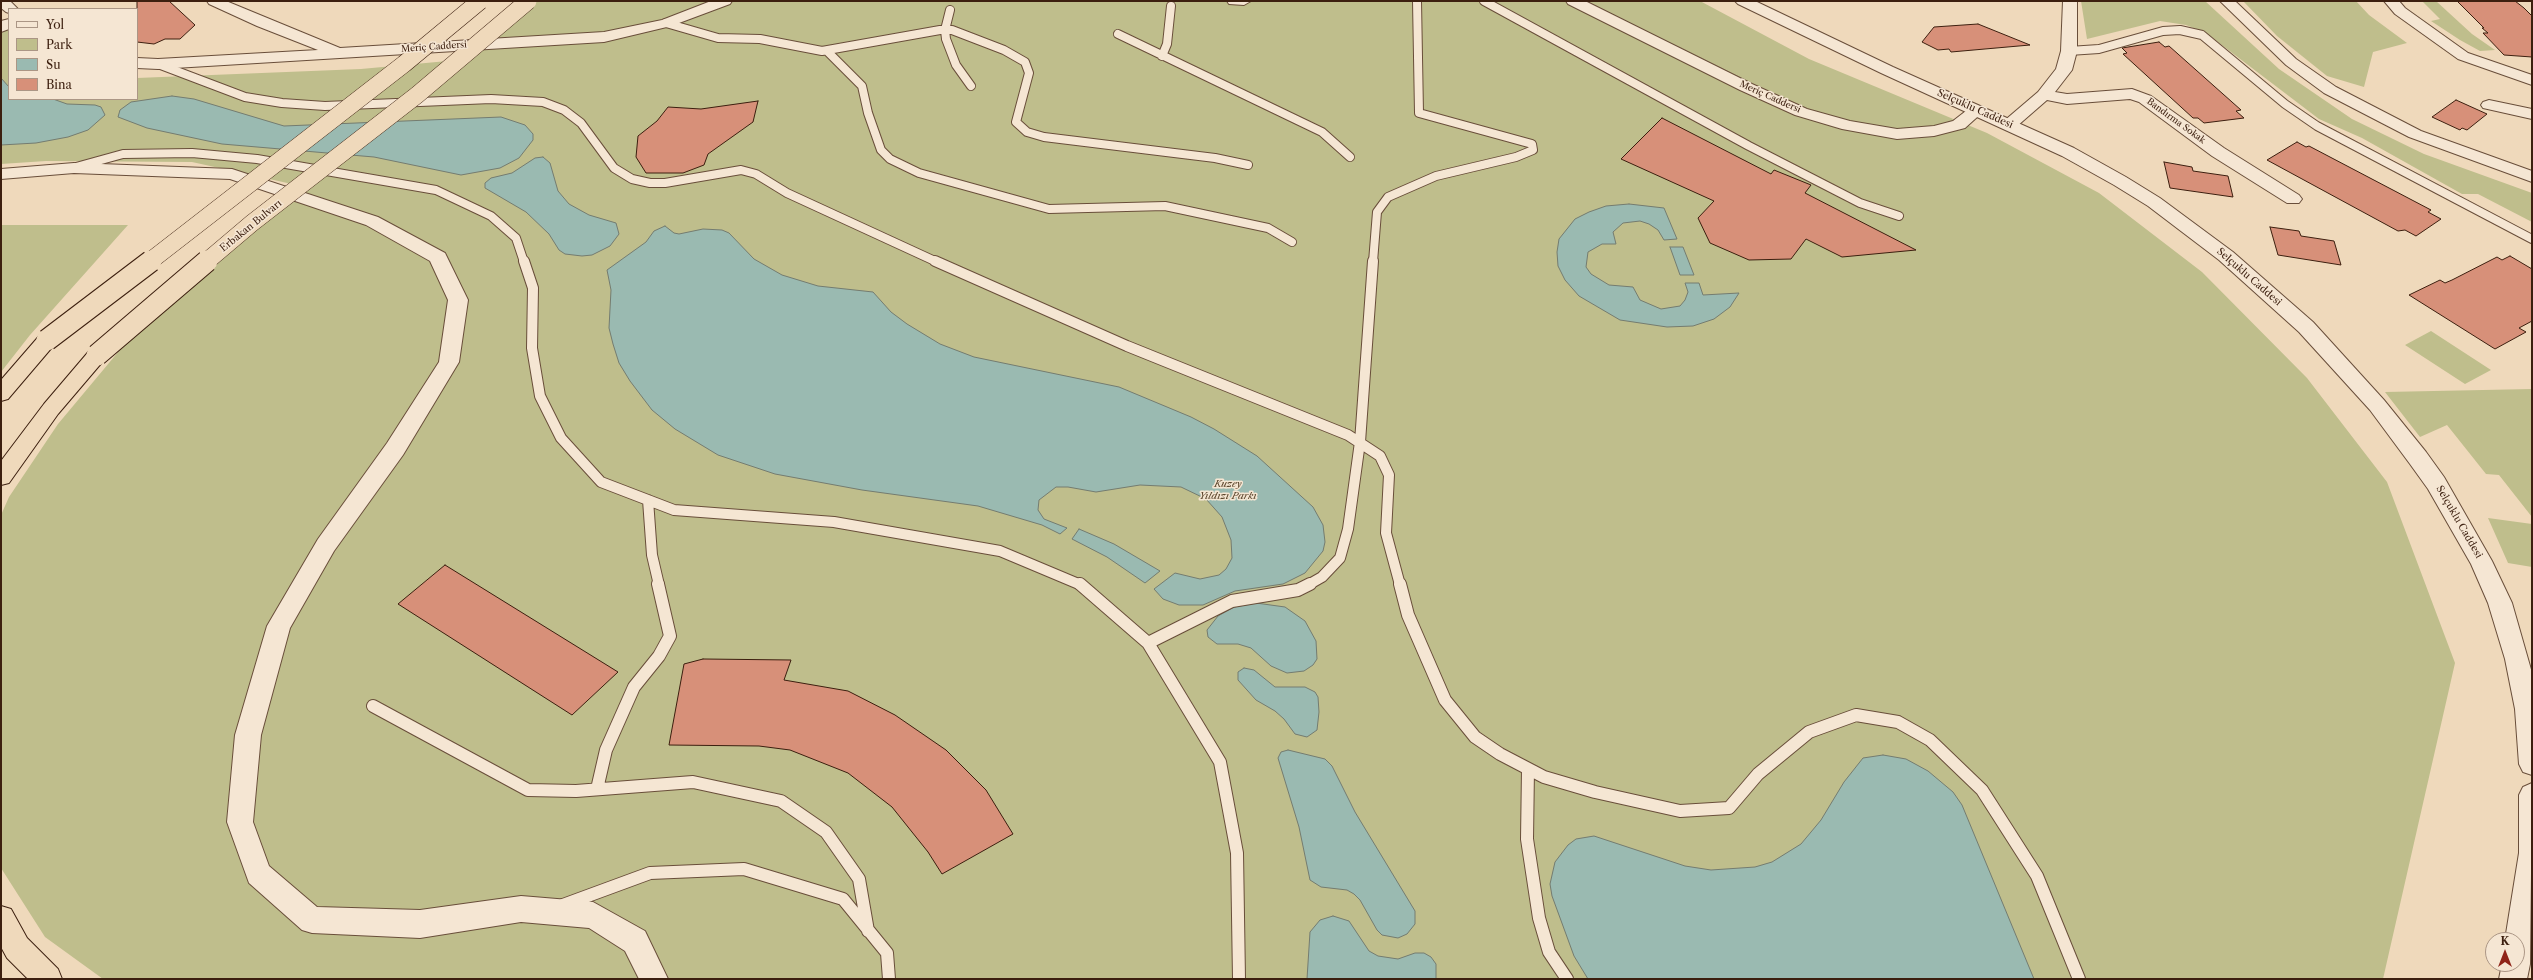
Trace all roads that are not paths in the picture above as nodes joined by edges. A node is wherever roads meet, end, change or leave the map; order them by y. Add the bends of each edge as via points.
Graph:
1 (1, 1) edge
2 (214, 1) edge
3 (480, 1) edge
4 (528, 1) edge
5 (725, 1) edge
6 (1234, 1) edge
7 (1244, 1) edge
8 (1417, 1) edge
9 (1484, 1) edge
10 (1573, 1) edge
11 (1743, 1) edge
12 (2070, 1) edge
13 (2227, 1) edge
14 (2391, 1) edge
15 (1171, 6) dead end
16 (10, 8) edge
17 (950, 10) dead end
18 (666, 23) junction
19 (945, 30) junction
20 (1118, 34) dead end
21 (827, 51) junction
22 (2069, 51) junction
23 (341, 53) junction
24 (1162, 56) junction
25 (138, 63) edge
26 (158, 64) junction
27 (2532, 80) edge
28 (972, 86) dead end
29 (2044, 95) junction
30 (2489, 105) dead end
31 (1977, 110) junction
32 (2532, 114) edge
33 (2010, 124) junction
34 (1350, 157) dead end
35 (1248, 164) dead end
36 (74, 168) junction
37 (1, 174) edge
38 (2532, 177) edge
39 (2293, 199) dead end
40 (1899, 216) dead end
41 (2532, 239) edge
42 (1292, 242) dead end
43 (1, 394) edge
44 (1360, 442) junction
45 (1, 477) edge
46 (648, 500) junction
47 (1148, 643) junction
48 (373, 706) dead end
49 (2532, 764) edge
50 (1528, 769) junction
51 (597, 789) junction
52 (2532, 795) edge
53 (548, 911) junction
54 (1, 919) edge
55 (868, 931) junction
56 (2520, 932) edge
57 (48, 979) edge
58 (654, 979) edge
59 (889, 979) edge
60 (1240, 979) edge
61 (1568, 979) edge
62 (2079, 979) edge

1 - 16 street
2 - 23 street via 262,23
3 - 43 highway, bridge via 256,181 47,340
4 - 45 highway, Erbakan Bulvarı, bridge via 417,95 252,223 97,355 51,409
5 - 18 street, Meriç Caddersi
6 - 7 street
8 - 44 lane via 1419,113 1532,144 1533,150 1516,157 1436,176 1388,197 1377,212
9 - 40 lane via 1749,146 1860,203
10 - 31 street, Meriç Caddersi via 1746,87 1801,112 1848,126 1897,134 1934,131 1959,125
11 - 31 street, Selçuklu Caddesi
12 - 22 street
13 - 38 street via 2292,62 2330,90 2415,134
14 - 27 street via 2400,11 2463,56
15 - 24 lane via 1167,44
17 - 19 lane
18 - 21 lane via 718,38 760,39
18 - 23 street, Meriç Caddersi via 604,37
19 - 21 lane
19 - 28 lane via 956,65
19 - 35 lane via 964,33 1025,62 1029,73 1016,122 1026,132 1044,137
20 - 24 lane
21 - 42 lane via 862,86 881,150 890,159 919,173 1049,209 1165,206 1268,228
22 - 29 street via 2064,70
22 - 41 lane via 2099,49 2163,31 2180,30 2202,35 2285,104 2317,126
23 - 26 street, Meriç Caddersi
24 - 34 lane via 1322,132
25 - 26 street, Meriç Caddersi
26 - 44 lane via 245,97 282,103 325,106 491,99 543,102 564,110 581,123 614,168 632,179 650,183 741,170 756,174 787,193 911,251 1127,346
29 - 33 street
29 - 39 street, Bandırma Sokak via 2067,99 2132,94 2145,99 2218,152
30 - 32 street
31 - 33 street, Selçuklu Caddesi
33 - 49 street, Selçuklu Caddesi via 2120,181 2189,227 2226,256 2306,328 2377,404 2436,483 2481,561 2500,603 2517,659
36 - 37 street
36 - 46 lane via 123,154 192,153 257,159 436,190 491,216 516,238 533,288 532,348 540,396 561,438 601,482
36 - 53 street via 232,174 372,221 438,257 458,300 449,362 396,449 326,545 279,626 248,735 240,822 259,874 312,920 420,924 520,909
44 - 47 lane via 1348,529 1342,551 1340,558 1322,577 1298,590 1232,601
44 - 50 lane via 1380,456 1389,475 1386,533 1408,615 1444,700 1475,737
46 - 47 lane via 674,510 834,522 1000,551 1079,584
46 - 51 lane via 652,555 670,636 659,656 634,686 606,750
47 - 60 lane via 1220,762 1237,853
48 - 51 lane via 528,790
50 - 61 lane via 1527,839 1539,918 1549,952
50 - 62 lane via 1544,777 1595,792 1680,811 1729,808 1758,774 1809,732 1856,715 1898,722 1930,740 1982,790 2038,876
51 - 55 lane via 693,782 781,801 826,832 859,878
52 - 56 street via 2532,853
53 - 55 lane via 650,873 744,870 843,899
53 - 58 street via 593,914 635,941
54 - 57 highway via 17,948
55 - 59 lane via 887,954

